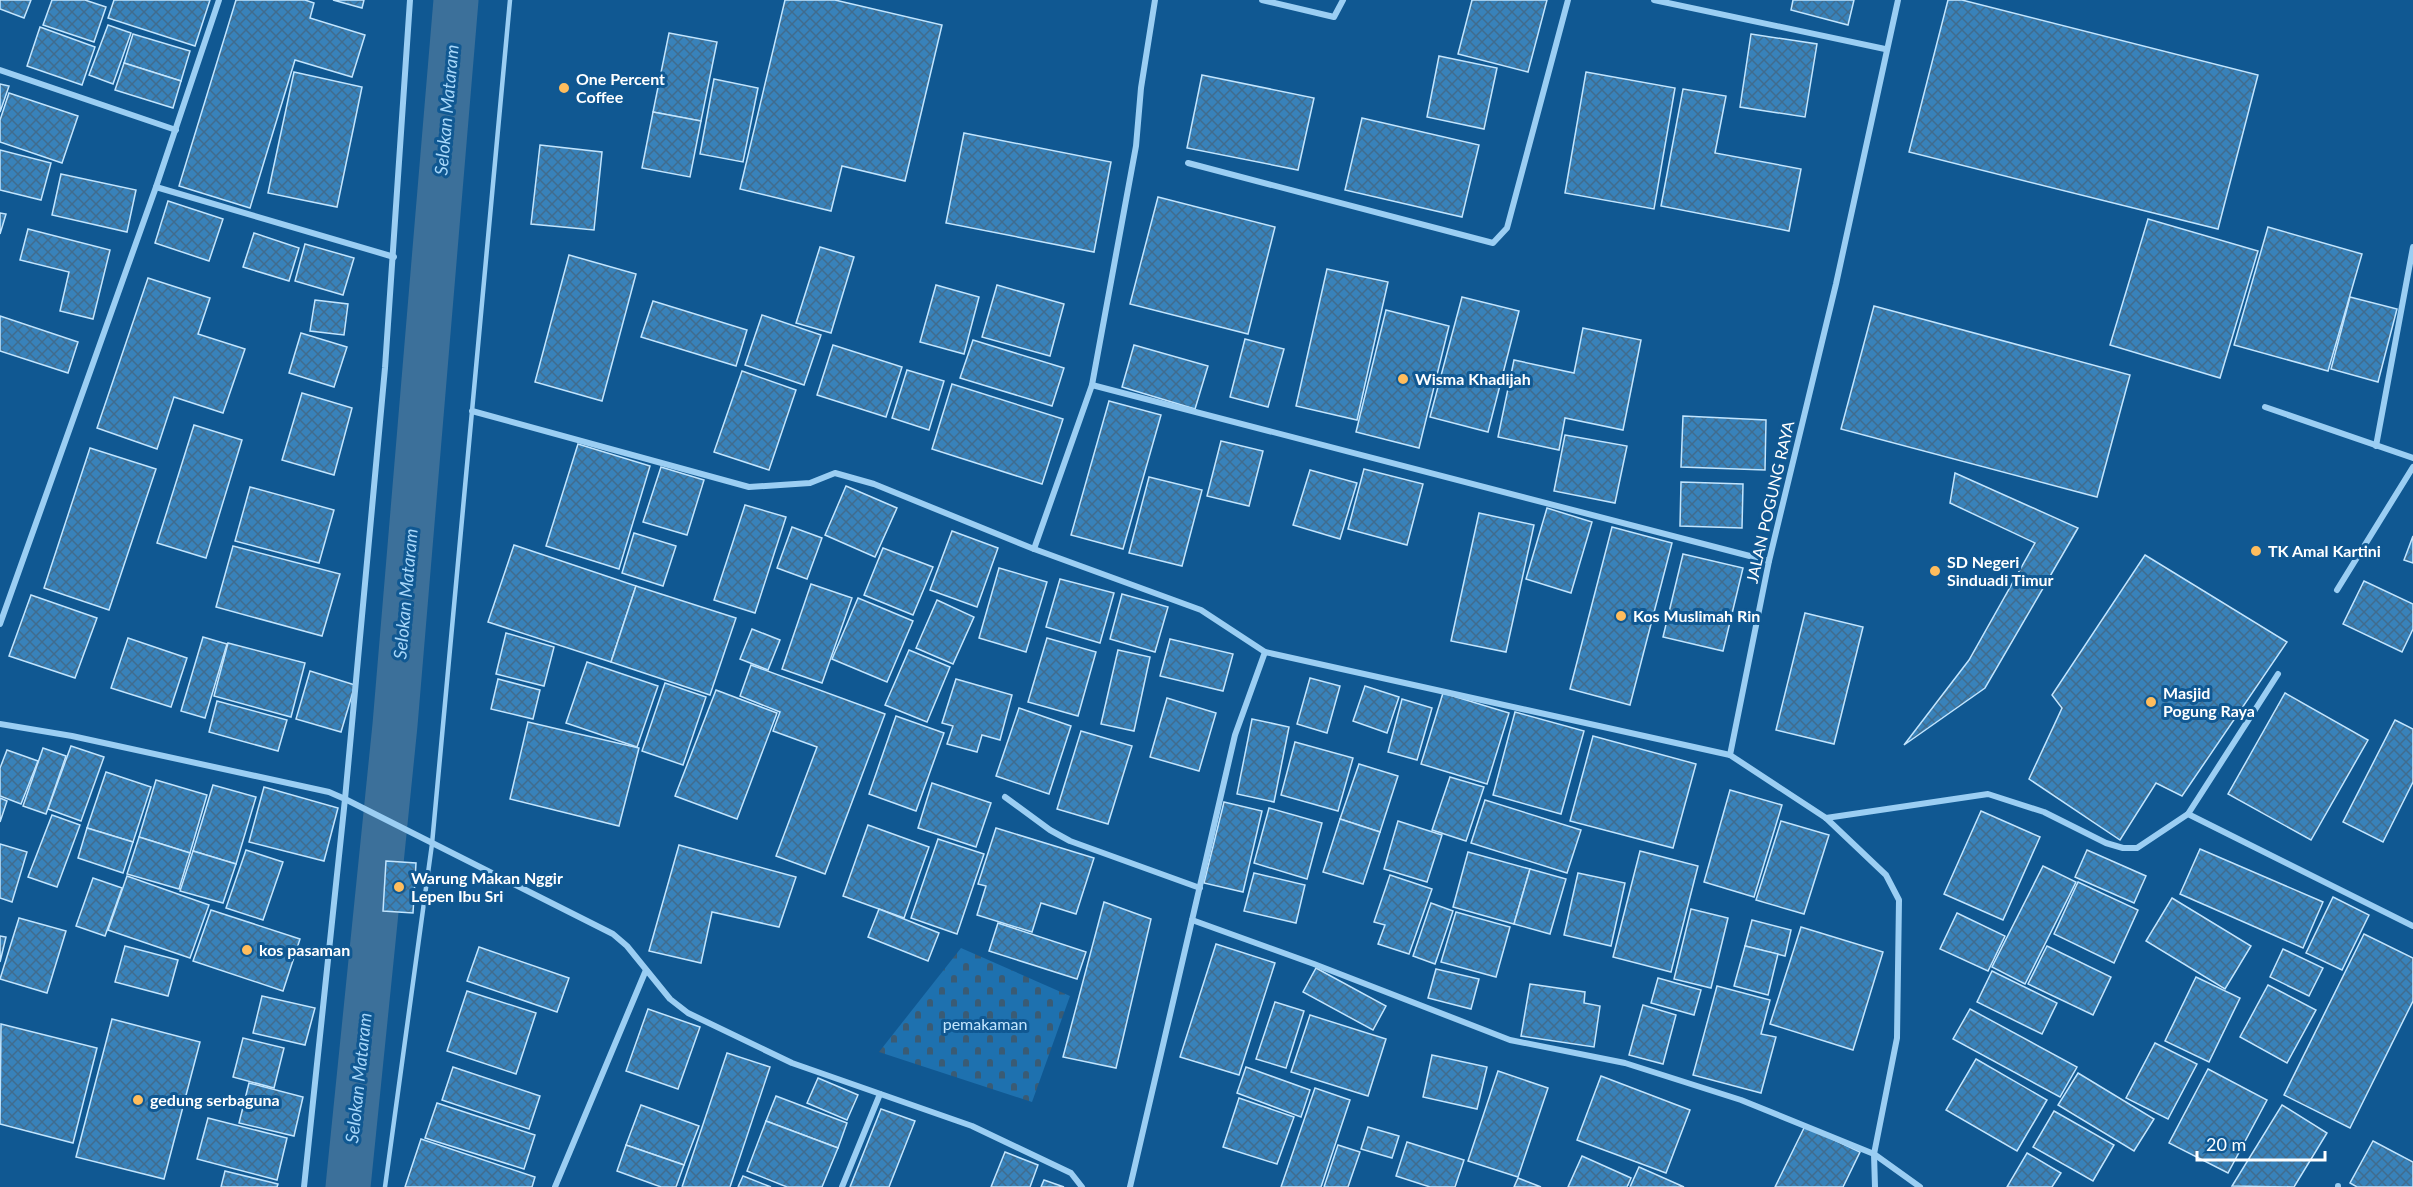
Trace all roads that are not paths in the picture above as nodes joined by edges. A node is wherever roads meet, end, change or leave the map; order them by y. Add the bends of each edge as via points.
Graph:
1 (219, 0) edge
2 (410, 0) edge
3 (510, 0) edge
4 (1155, 0) edge
5 (1262, 0) edge
6 (1343, 0) edge
7 (1568, 0) edge
8 (1654, 0) edge
9 (1898, 0) edge
10 (1885, 49) junction
11 (0, 70) edge
12 (176, 130) junction
13 (1188, 163) dead end
14 (156, 187) junction
15 (2413, 247) edge
16 (394, 257) junction
17 (1092, 385) junction
18 (2265, 407) dead end
19 (472, 411) junction
20 (2376, 446) junction
21 (2413, 458) edge
22 (2413, 467) edge
23 (1034, 549) junction
24 (1769, 561) junction
25 (2337, 590) dead end
26 (0, 624) edge
27 (1266, 652) junction
28 (2278, 674) dead end
29 (0, 724) edge
30 (1730, 755) junction
31 (1005, 797) dead end
32 (345, 799) junction
33 (2188, 814) junction
34 (1827, 818) junction
35 (432, 844) junction
36 (1200, 888) junction
37 (1192, 920) junction
38 (2413, 926) edge
39 (646, 970) junction
40 (880, 1094) junction
41 (1874, 1154) junction
42 (304, 1187) edge
43 (385, 1187) edge
44 (555, 1187) edge
45 (842, 1187) edge
46 (1082, 1187) edge
47 (1130, 1187) edge
48 (1875, 1187) edge
49 (1920, 1187) edge

1 - 12 street
2 - 16 street
3 - 19 lane
4 - 17 street via 1136,146
5 - 6 street via 1334,17
7 - 13 street via 1507,228 1493,243
8 - 10 street
9 - 10 street, JALAN POGUNG RAYA
10 - 24 street, JALAN POGUNG RAYA via 1836,284
11 - 12 street
12 - 14 street
14 - 16 street
14 - 26 street
15 - 20 street
16 - 32 street
17 - 23 street
17 - 24 street
18 - 20 street
19 - 23 street via 749,487 810,483 835,473 874,484
19 - 35 lane
20 - 21 street
22 - 25 street
23 - 27 street via 1201,610
24 - 30 street, JALAN POGUNG RAYA
27 - 30 street
27 - 36 street via 1235,735
28 - 33 street
29 - 32 street via 72,736 329,792
30 - 34 street
31 - 36 street via 1070,841
32 - 35 street
32 - 42 street
33 - 34 street via 2137,848 2106,843 2044,812 1988,795
33 - 38 street
34 - 41 street via 1886,875 1899,900 1897,1038
35 - 39 street via 613,934
35 - 43 lane
36 - 37 street
37 - 41 street via 1510,1040 1624,1063 1692,1083
37 - 47 street
39 - 40 street via 670,999 688,1013 792,1063
39 - 44 street
40 - 45 street
40 - 46 street via 972,1126 1071,1173
41 - 48 street
41 - 49 street

